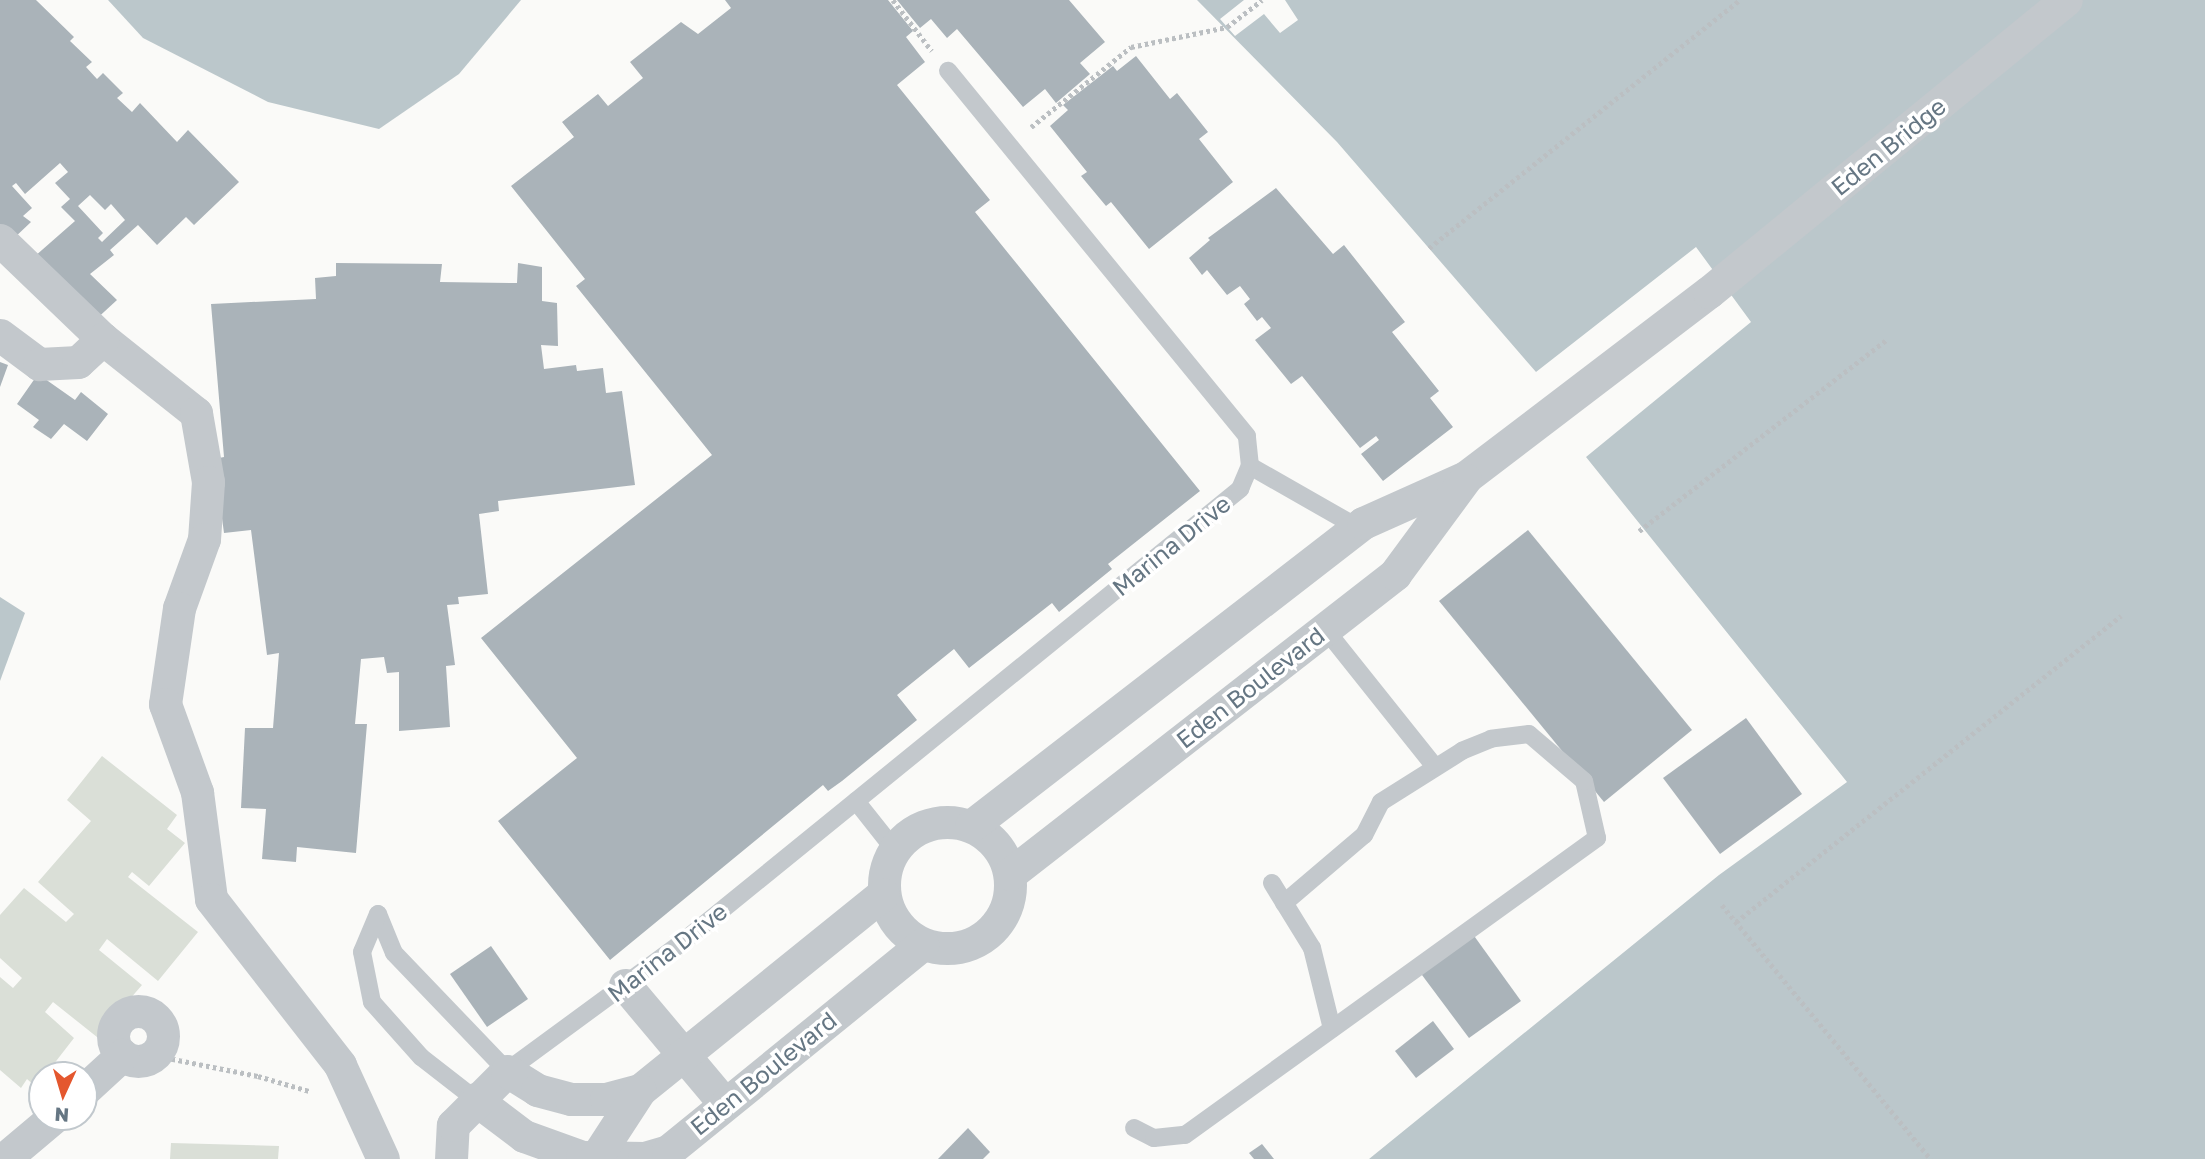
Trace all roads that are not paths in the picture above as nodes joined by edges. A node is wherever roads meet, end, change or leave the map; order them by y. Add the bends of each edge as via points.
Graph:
1 (2066, 0) edge
2 (948, 71) road end
3 (0, 240) edge
4 (1709, 292) joint
5 (0, 335) edge
6 (103, 339) junction
7 (1250, 466) junction
8 (1466, 477) junction
9 (1357, 527) junction
10 (1325, 629) junction
11 (1435, 767) junction
12 (856, 801) junction
13 (971, 826) junction
14 (894, 849) junction
15 (1010, 874) junction
16 (1272, 883) dead end
17 (883, 894) junction
18 (1284, 903) junction
19 (923, 944) junction
20 (625, 985) junction
21 (1332, 1029) junction
22 (138, 1055) road end
23 (685, 1056) junction
24 (507, 1071) junction
25 (98, 1081) edge
26 (640, 1090) junction
27 (475, 1099) junction
28 (725, 1104) junction
29 (1134, 1128) dead end
30 (37, 1131) edge
31 (665, 1155) edge
32 (595, 1158) edge
33 (4, 1159) edge
34 (383, 1159) edge
35 (451, 1159) edge

1 - 4 street, Eden Bridge
2 - 7 lane via 1247,436
3 - 6 street
4 - 8 street, Eden Boulevard
5 - 6 street via 39,364 78,362
6 - 34 street via 196,413 208,482 205,539 179,608 165,704 197,792 211,899 340,1065
7 - 9 lane
7 - 12 lane, Marina Drive via 1240,489
8 - 9 street, Eden Boulevard
8 - 10 street, Eden Boulevard via 1395,574
9 - 13 street, Eden Boulevard
10 - 11 lane
10 - 15 street, Eden Boulevard
11 - 18 lane via 1381,802 1364,835
11 - 21 lane via 1492,739 1529,734 1584,781 1597,838
12 - 14 lane
12 - 20 lane, Marina Drive
13 - 14 street via 943,821 915,829
13 - 15 street via 990,838
14 - 17 street via 885,870
15 - 19 street via 1010,896 1002,917 985,936 944,948
16 - 18 lane
17 - 19 street via 890,915 904,932
17 - 23 street
18 - 21 lane via 1312,948
19 - 28 street, Eden Boulevard
20 - 23 street
20 - 24 lane, Marina Drive
21 - 29 lane via 1185,1135 1154,1138
22 - 25 street
23 - 26 street
23 - 28 street
24 - 26 street via 537,1090 571,1100 606,1099
24 - 27 street, Marina Drive
24 - 27 lane via 394,953 378,914 362,952 372,1002 421,1057
26 - 32 street
27 - 32 street, Eden Boulevard via 524,1136
27 - 35 street, Marina Drive via 453,1125 448,1145
28 - 31 street, Eden Boulevard
30 - 33 street
31 - 32 street, Eden Boulevard

